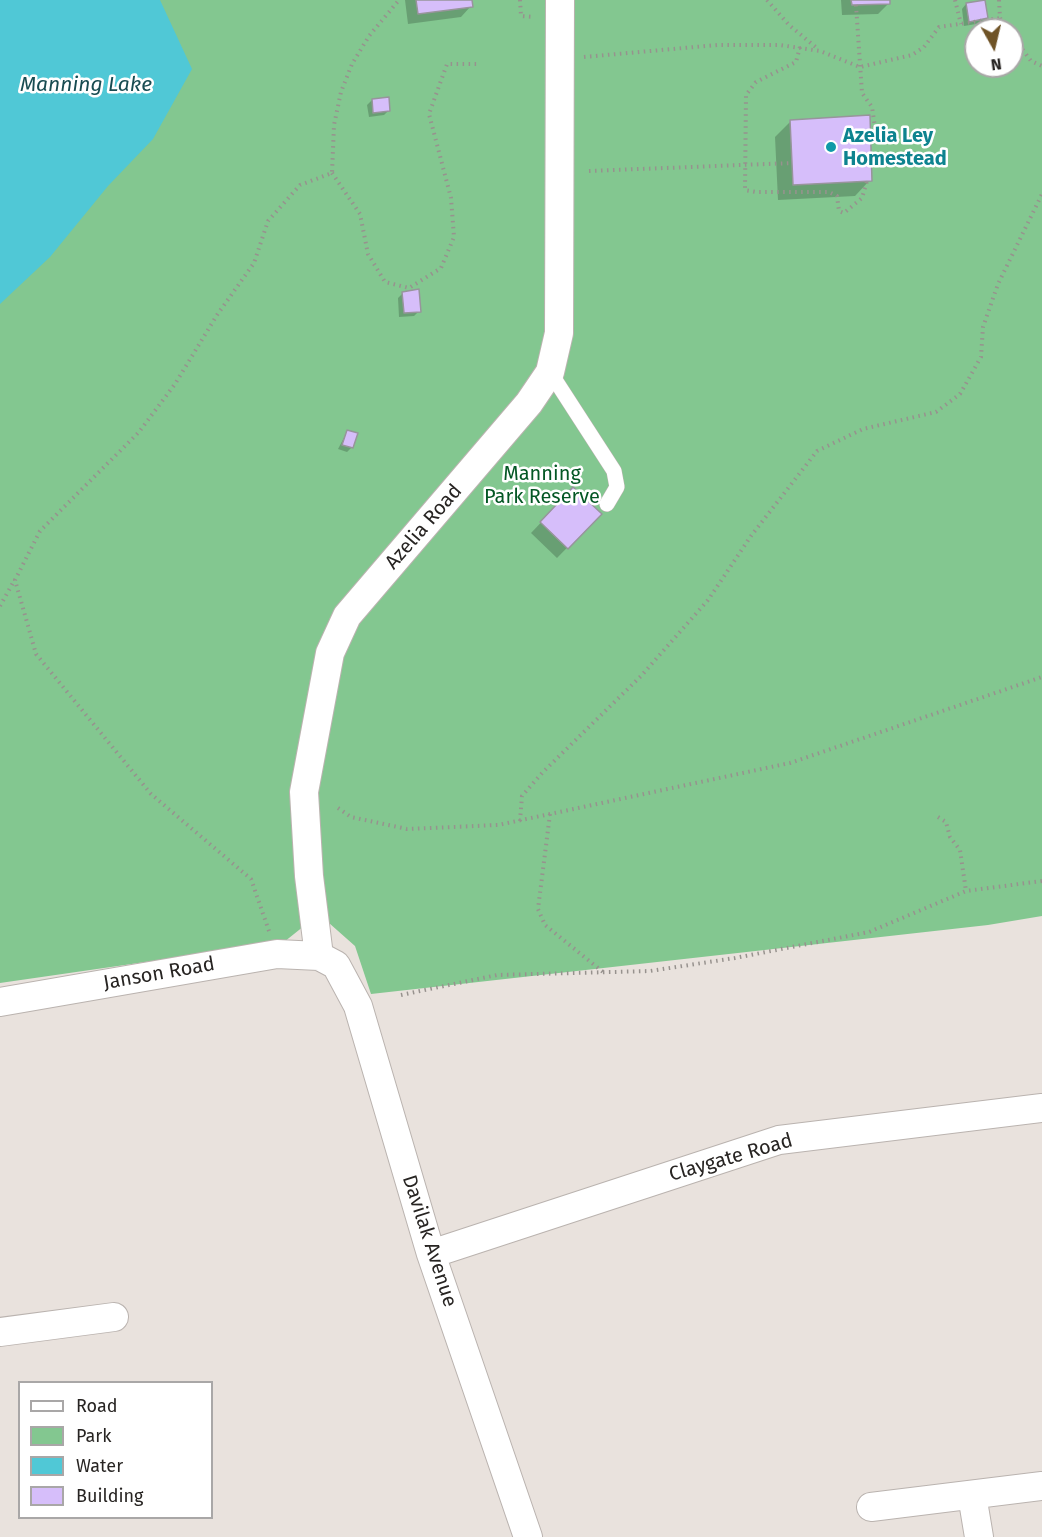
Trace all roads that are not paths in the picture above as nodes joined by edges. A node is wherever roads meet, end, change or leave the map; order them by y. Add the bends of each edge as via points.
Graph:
1 (560, 0) edge
2 (550, 372) junction
3 (607, 504) dead end
4 (319, 956) junction
5 (0, 1002) edge
6 (1042, 1108) edge
7 (431, 1254) junction
8 (114, 1317) dead end
9 (0, 1332) edge
10 (1042, 1486) edge
11 (972, 1495) junction
12 (871, 1507) dead end
13 (528, 1537) edge
14 (979, 1537) edge

1 - 2 street, Azelia Road via 559,333
2 - 3 lane via 614,471 617,487
2 - 4 street, Azelia Road via 529,403 347,616 330,653 304,792
4 - 5 street, Janson Road via 277,954
4 - 7 street, Davilak Avenue via 336,965 358,1006
6 - 7 street, Claygate Road via 779,1140
7 - 13 street, Davilak Avenue
8 - 9 street
10 - 11 street
11 - 12 street
11 - 14 street

